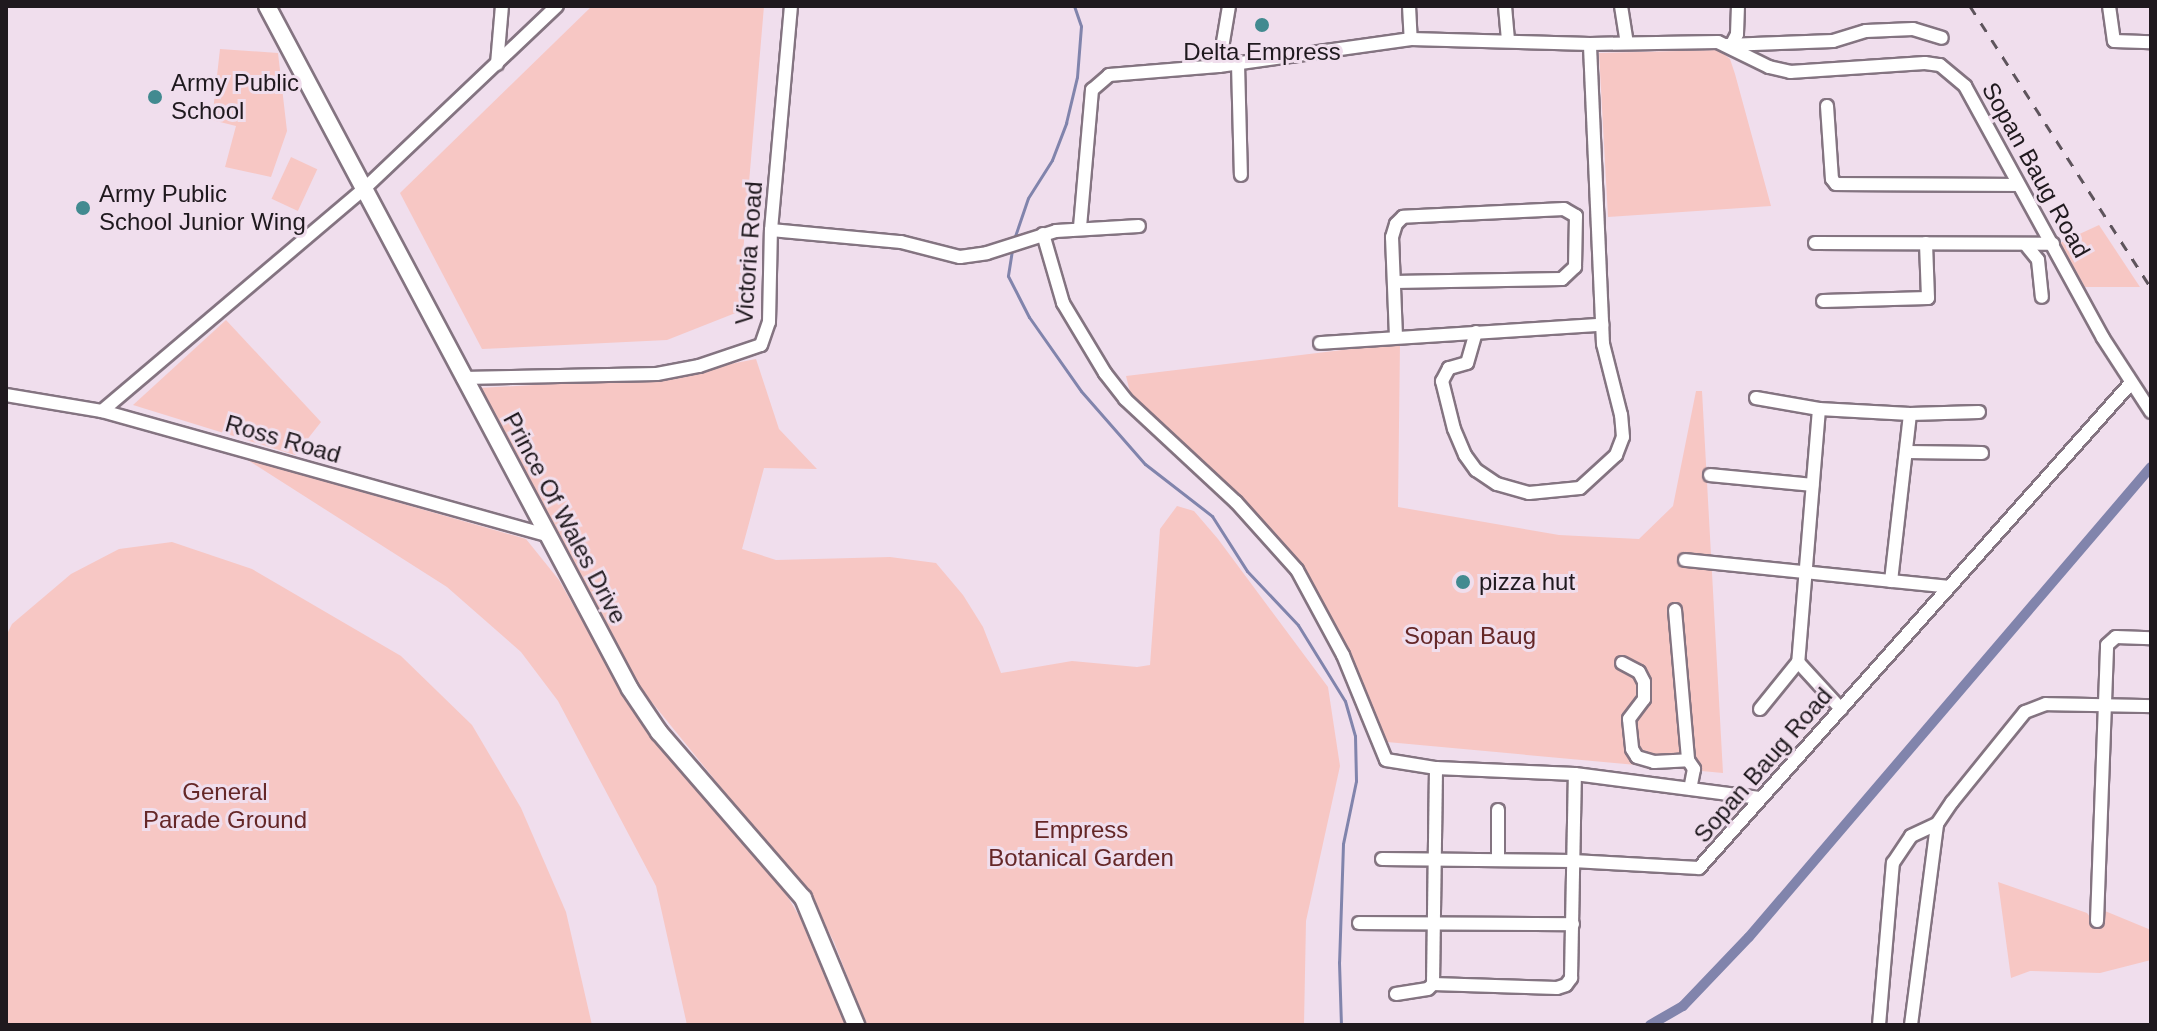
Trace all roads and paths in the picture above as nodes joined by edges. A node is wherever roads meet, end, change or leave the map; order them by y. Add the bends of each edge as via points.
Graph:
1 (267, 6) edge
2 (502, 6) edge
3 (557, 6) edge
4 (791, 6) edge
5 (1229, 6) edge
6 (1409, 6) edge
7 (1505, 6) edge
8 (1621, 6) edge
9 (1738, 6) edge
10 (2109, 6) edge
11 (1942, 38) dead end
12 (1411, 39) junction
13 (1508, 41) junction
14 (2151, 42) edge
15 (1627, 43) junction
16 (1590, 44) junction
17 (1730, 44) junction
18 (497, 64) junction
19 (1238, 64) junction
20 (1219, 66) junction
21 (1827, 106) dead end
22 (1241, 175) dead end
23 (2018, 185) junction
24 (364, 189) junction
25 (1139, 226) dead end
26 (1080, 227) junction
27 (771, 230) junction
28 (1037, 236) junction
29 (1577, 240) junction
30 (1597, 240) junction
31 (1815, 243) dead end
32 (1926, 243) junction
33 (2053, 244) junction
34 (2026, 245) junction
35 (1394, 282) junction
36 (2042, 297) dead end
37 (1823, 301) dead end
38 (1602, 325) junction
39 (1476, 332) junction
40 (1396, 337) junction
41 (1320, 343) dead end
42 (463, 378) junction
43 (2131, 383) junction
44 (8, 396) edge
45 (1756, 398) dead end
46 (1819, 409) junction
47 (102, 411) junction
48 (1979, 412) dead end
49 (2151, 412) edge
50 (1910, 414) junction
51 (1907, 452) junction
52 (1982, 453) dead end
53 (1710, 475) dead end
54 (1813, 485) junction
55 (545, 535) junction
56 (1685, 560) dead end
57 (1804, 573) junction
58 (1891, 581) junction
59 (1949, 587) junction
60 (1675, 610) dead end
61 (2151, 638) edge
62 (1798, 662) junction
63 (1622, 663) dead end
64 (1777, 665) dead end
65 (1777, 685) junction
66 (2103, 703) junction
67 (2151, 706) edge
68 (1760, 709) dead end
69 (1841, 709) junction
70 (1688, 760) junction
71 (1436, 768) junction
72 (1575, 774) junction
73 (1690, 789) junction
74 (1759, 798) junction
75 (1498, 810) dead end
76 (1937, 824) junction
77 (1382, 859) dead end
78 (1434, 859) junction
79 (1498, 860) junction
80 (1573, 861) junction
81 (2097, 921) dead end
82 (1359, 923) dead end
83 (1432, 923) junction
84 (1573, 924) junction
85 (1433, 984) junction
86 (1396, 994) dead end
87 (856, 1025) edge
88 (1879, 1025) edge
89 (1911, 1025) edge

1 - 24 main road, Prince Of Wales Drive
2 - 18 street
3 - 18 street
4 - 27 street, Victoria Road
5 - 20 street
6 - 12 street
7 - 13 street
8 - 15 street
9 - 17 street via 1737,34
10 - 14 street via 2114,41
11 - 17 street via 1913,29 1866,31 1833,41
12 - 13 street, Sopan Baug Road
12 - 19 street, Sopan Baug Road
13 - 16 street, Sopan Baug Road
15 - 16 street, Sopan Baug Road
15 - 17 street, Sopan Baug Road
16 - 30 street
17 - 23 street, Sopan Baug Road via 1769,67 1790,72 1940,65 1965,86
18 - 24 street
19 - 20 street, Sopan Baug Road
19 - 22 street
20 - 26 street, Sopan Baug Road via 1109,75 1094,84
21 - 23 street via 1836,184
23 - 33 street, Sopan Baug Road
24 - 42 main road, Prince Of Wales Drive
24 - 47 street
25 - 26 street
26 - 28 street
27 - 28 street via 901,242 944,256 987,253
27 - 42 street, Victoria Road via 769,322 761,345 657,374
28 - 71 street via 1063,303 1110,380 1236,502 1297,570 1343,655 1386,760
29 - 30 street
29 - 35 street via 1575,267 1562,279
29 - 35 street via 1578,224 1570,210 1411,214 1396,224 1392,237
30 - 38 street
31 - 32 street
32 - 34 street
32 - 37 street via 1928,298
33 - 34 street
33 - 43 street, Sopan Baug Road
34 - 36 street via 2038,260
35 - 40 street
38 - 39 street
38 - 39 street via 1605,359 1621,415 1623,437 1616,455 1580,488 1529,493 1497,484 1476,470 1454,429 1442,381 1449,368 1467,363
39 - 40 street
40 - 41 street
42 - 55 main road, Prince Of Wales Drive
43 - 49 street, Sopan Baug Road
43 - 59 street, Sopan Baug Road
44 - 47 street, Ross Road
45 - 46 street
46 - 50 street
46 - 54 street
47 - 55 street, Ross Road
48 - 50 street
50 - 51 street
51 - 52 street
51 - 58 street
53 - 54 street
54 - 57 street
55 - 87 main road, Prince Of Wales Drive via 659,732 803,898
56 - 57 street
57 - 58 street
57 - 62 street
58 - 59 street
59 - 69 street, Sopan Baug Road
60 - 70 street
61 - 66 street via 2111,639
62 - 65 street
62 - 69 street
63 - 70 street via 1639,672 1644,682 1644,699 1629,719 1637,757
64 - 65 street
65 - 68 street
66 - 67 street
66 - 76 street via 2046,704 2025,712
66 - 81 street
69 - 74 street, Sopan Baug Road
70 - 73 street via 1694,769
71 - 72 street
71 - 78 street
72 - 73 street
72 - 80 street
73 - 74 street
74 - 80 street, Sopan Baug Road via 1699,868
75 - 79 street
76 - 88 street via 1911,836 1893,863
76 - 89 street
77 - 78 street, Sopan Baug Road
78 - 79 street, Sopan Baug Road
78 - 83 street
79 - 80 street, Sopan Baug Road
80 - 84 street
82 - 83 street
83 - 84 street
83 - 85 street
84 - 85 street via 1574,969 1566,985
85 - 86 street

